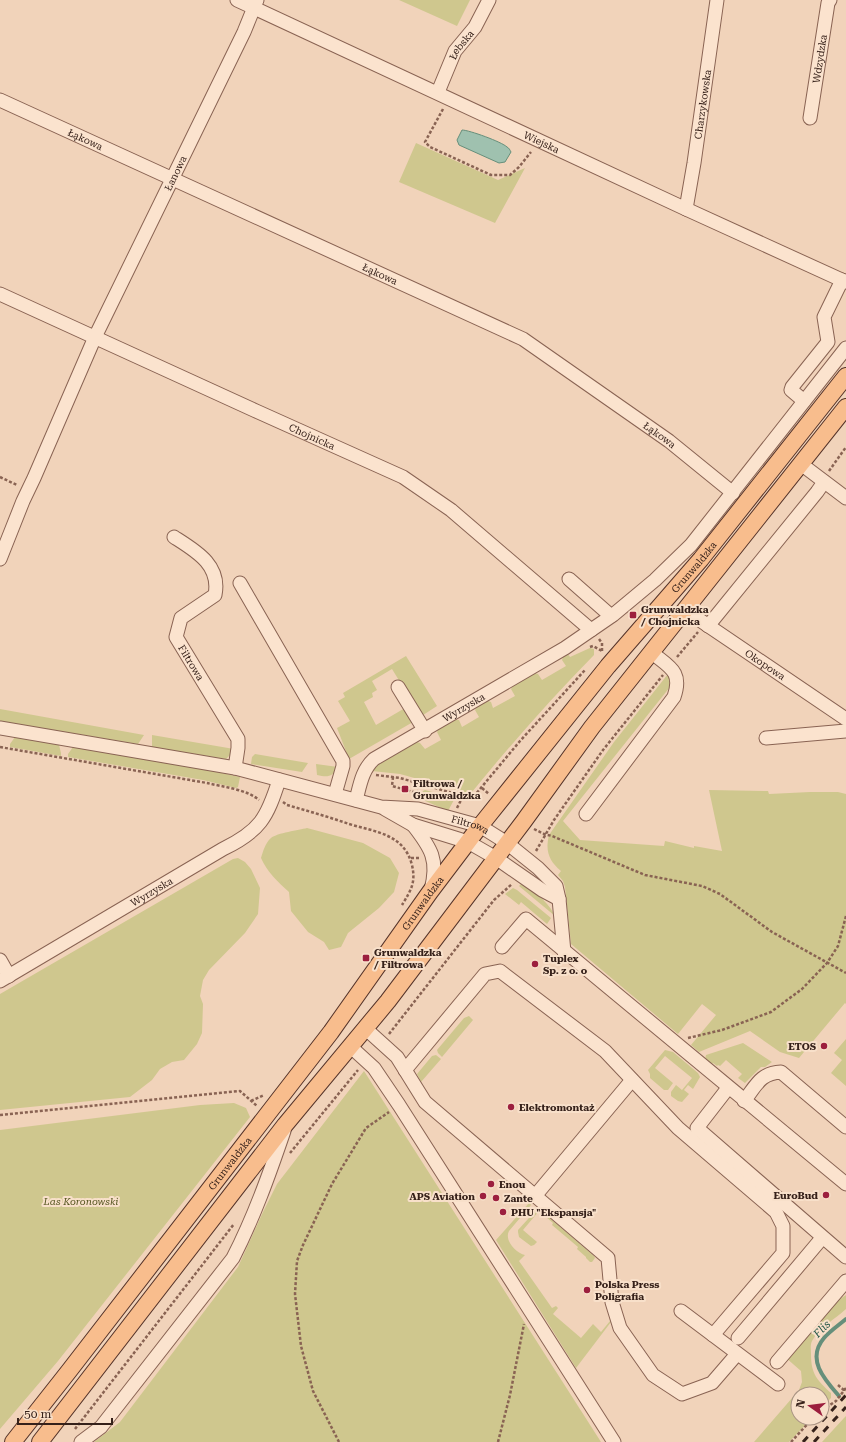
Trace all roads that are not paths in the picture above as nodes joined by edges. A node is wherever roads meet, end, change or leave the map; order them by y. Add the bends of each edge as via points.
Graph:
1 (237, 0) edge
2 (489, 0) edge
3 (717, 0) edge
4 (830, 0) edge
5 (256, 4) edge
6 (438, 92) junction
7 (0, 100) edge
8 (810, 118) dead end
9 (172, 179) junction
10 (686, 209) junction
11 (844, 281) edge
12 (0, 294) edge
13 (95, 337) junction
14 (846, 348) edge
15 (846, 376) edge
16 (804, 401) junction
17 (846, 407) edge
18 (801, 464) junction
19 (824, 479) junction
20 (733, 493) junction
21 (846, 498) edge
22 (174, 537) dead end
23 (0, 559) edge
24 (569, 579) dead end
25 (240, 583) dead end
26 (685, 610) junction
27 (611, 616) junction
28 (705, 628) junction
29 (590, 630) junction
30 (651, 652) junction
31 (398, 687) dead end
32 (846, 719) edge
33 (0, 728) edge
34 (425, 731) junction
35 (846, 731) edge
36 (766, 738) dead end
37 (235, 768) junction
38 (280, 780) junction
39 (335, 794) junction
40 (356, 800) junction
41 (381, 807) junction
42 (586, 814) dead end
43 (413, 825) junction
44 (480, 826) junction
45 (468, 842) junction
46 (507, 843) junction
47 (496, 858) junction
48 (430, 892) junction
49 (559, 899) junction
50 (502, 947) dead end
51 (564, 952) junction
52 (0, 960) edge
53 (4, 978) edge
54 (366, 1029) junction
55 (351, 1047) junction
56 (405, 1070) junction
57 (632, 1080) junction
58 (728, 1088) junction
59 (744, 1101) junction
60 (285, 1125) junction
61 (846, 1127) edge
62 (846, 1184) edge
63 (534, 1196) junction
64 (822, 1238) junction
65 (846, 1257) edge
66 (846, 1281) edge
67 (681, 1311) dead end
68 (713, 1335) junction
69 (738, 1338) dead end
70 (737, 1354) junction
71 (777, 1362) dead end
72 (778, 1384) dead end
73 (13, 1442) edge
74 (40, 1442) edge
75 (81, 1442) edge
76 (614, 1442) edge

1 - 5 street, Wiejska
2 - 6 street, Łebska via 475,27 456,51
3 - 10 street, Charzykowska
4 - 8 street, Wdzydzka
5 - 6 street, Wiejska
5 - 9 street, Łanowa
6 - 10 street, Wiejska
7 - 9 street, Łąkowa
9 - 13 street, Łanowa
9 - 20 street, Łąkowa via 523,339 669,441
10 - 11 street, Wiejska
11 - 16 street via 824,317 828,342 792,387
12 - 13 street, Chojnicka
13 - 23 street, Łanowa
13 - 29 street, Chojnicka via 403,477 450,510
14 - 16 street, Wyrzyska
15 - 44 main road, Grunwaldzka via 701,559 608,666
16 - 20 street, Wyrzyska
17 - 18 main road, Grunwaldzka
18 - 19 street
18 - 26 main road, Grunwaldzka
19 - 21 street
19 - 28 street via 817,492
20 - 27 street, Wyrzyska via 677,560
22 - 37 street, Filtrowa via 204,557 214,574 217,586 215,595 181,618 176,637 238,739
24 - 27 street
25 - 39 street via 343,760
26 - 28 street, Okopowa
26 - 30 main road, Grunwaldzka
27 - 29 street, Wyrzyska
28 - 32 street, Okopowa
29 - 34 street, Wyrzyska via 565,648
30 - 42 street via 675,672 677,688 674,696
30 - 46 main road, Grunwaldzka
31 - 34 street
33 - 37 street, Filtrowa
34 - 40 street, Wyrzyska via 374,759 368,765
35 - 36 street
37 - 38 street, Filtrowa
38 - 39 street, Filtrowa
38 - 53 street, Wyrzyska via 258,827 238,842
39 - 40 street, Filtrowa
40 - 41 street, Filtrowa
41 - 43 street, Filtrowa
41 - 44 street, Filtrowa via 418,809
43 - 45 street, Filtrowa
43 - 48 street via 434,859
44 - 45 main road, Grunwaldzka
44 - 46 street, Filtrowa
45 - 47 street, Filtrowa
45 - 48 main road, Grunwaldzka
46 - 47 main road, Grunwaldzka
46 - 49 street, Filtrowa via 552,881
47 - 49 street, Filtrowa via 527,881
47 - 54 main road, Grunwaldzka
48 - 73 main road, Grunwaldzka via 331,1032
49 - 51 street, Filtrowa
50 - 51 street via 526,919
51 - 58 street
52 - 53 street
54 - 55 main road, Grunwaldzka
54 - 56 street via 397,1057
55 - 60 main road, Grunwaldzka
55 - 76 street via 374,1068 399,1105
56 - 57 street via 485,974 500,971 605,1051
56 - 63 street via 425,1102
57 - 63 street
57 - 68 street via 678,1128 776,1212 783,1226 783,1253
58 - 59 street
58 - 64 street via 697,1128
59 - 61 street via 764,1076 781,1072
59 - 62 street
60 - 74 main road, Grunwaldzka
60 - 75 street via 267,1182 233,1258 101,1427
63 - 70 street via 608,1258 612,1302 620,1328 653,1375 682,1394 712,1383
64 - 65 street
64 - 69 street
66 - 71 street
67 - 68 street
68 - 70 street
70 - 72 street

